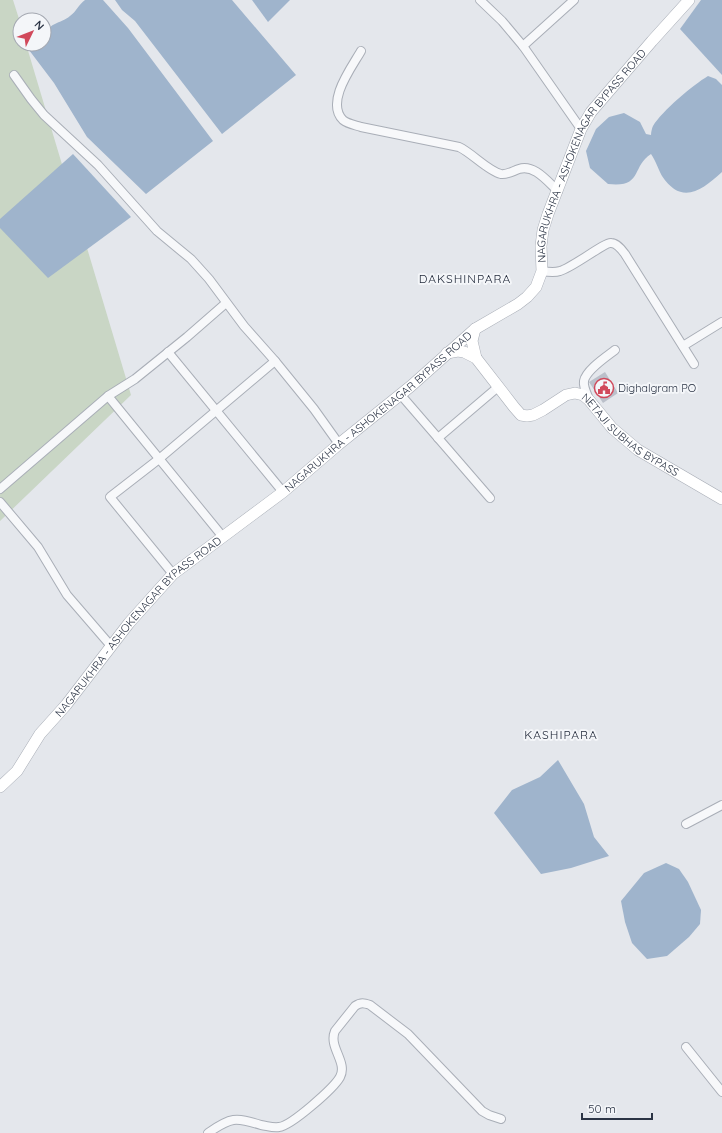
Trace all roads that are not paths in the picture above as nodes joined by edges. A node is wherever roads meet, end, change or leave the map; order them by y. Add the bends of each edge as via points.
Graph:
1 (480, 0) edge
2 (574, 0) edge
3 (689, 0) edge
4 (523, 46) junction
5 (361, 51) dead end
6 (14, 75) dead end
7 (581, 129) junction
8 (558, 190) junction
9 (542, 271) junction
10 (226, 303) junction
11 (722, 322) edge
12 (475, 329) junction
13 (683, 346) junction
14 (615, 350) dead end
15 (168, 352) junction
16 (447, 354) junction
17 (476, 358) junction
18 (275, 361) junction
19 (694, 364) dead end
20 (498, 387) junction
21 (400, 394) junction
22 (108, 396) junction
23 (589, 400) junction
24 (216, 411) junction
25 (438, 438) junction
26 (339, 444) junction
27 (159, 459) junction
28 (0, 489) edge
29 (283, 492) junction
30 (490, 498) dead end
31 (722, 499) edge
32 (0, 502) edge
33 (223, 537) junction
34 (173, 574) junction
35 (111, 646) junction
36 (1, 784) edge
37 (722, 805) edge
38 (686, 824) dead end
39 (686, 1048) dead end
40 (722, 1092) edge
41 (501, 1119) dead end
42 (208, 1133) edge

1 - 4 street
2 - 4 street
3 - 7 main road, NAGARUKHRA - ASHOKENAGAR BYPASS ROAD via 596,106
4 - 7 street
5 - 8 street via 337,96 340,115 344,120 350,124 459,147 501,174 529,168
6 - 10 street via 44,115 98,165 157,231 191,259
7 - 8 main road, NAGARUKHRA - ASHOKENAGAR BYPASS ROAD
8 - 9 main road, NAGARUKHRA - ASHOKENAGAR BYPASS ROAD via 543,230
9 - 12 main road, NAGARUKHRA - ASHOKENAGAR BYPASS ROAD via 536,287 527,297
9 - 13 street via 552,273 567,268 612,242 625,254
10 - 15 street
10 - 18 street
11 - 13 street
12 - 16 main road, NAGARUKHRA - ASHOKENAGAR BYPASS ROAD
12 - 17 main road via 472,340
13 - 19 street
14 - 23 street via 592,368 584,380
15 - 22 street via 135,379
15 - 24 street
16 - 17 main road via 458,351
16 - 21 main road, NAGARUKHRA - ASHOKENAGAR BYPASS ROAD
17 - 20 main road, NETAJI SUBHAS BYPASS
18 - 24 street
18 - 26 street
20 - 23 main road, NETAJI SUBHAS BYPASS via 521,415 527,416 575,393
20 - 25 street
21 - 25 street
21 - 26 main road, NAGARUKHRA - ASHOKENAGAR BYPASS ROAD
22 - 27 street
22 - 28 street
23 - 31 main road, NETAJI SUBHAS BYPASS via 612,428 638,450
24 - 27 street
24 - 29 street
25 - 30 street
26 - 29 main road, NAGARUKHRA - ASHOKENAGAR BYPASS ROAD
27 - 33 street
27 - 34 street via 110,498
29 - 33 main road, NAGARUKHRA - ASHOKENAGAR BYPASS ROAD
32 - 35 street via 38,547 67,595
33 - 34 main road, NAGARUKHRA - ASHOKENAGAR BYPASS ROAD
34 - 35 main road, NAGARUKHRA - ASHOKENAGAR BYPASS ROAD
35 - 36 main road, NAGARUKHRA - ASHOKENAGAR BYPASS ROAD via 66,705 40,734 17,770
37 - 38 street
39 - 40 street
41 - 42 street via 482,1111 404,1030 370,1005 359,1003 333,1035 342,1074 322,1096 286,1126 272,1127 232,1119

